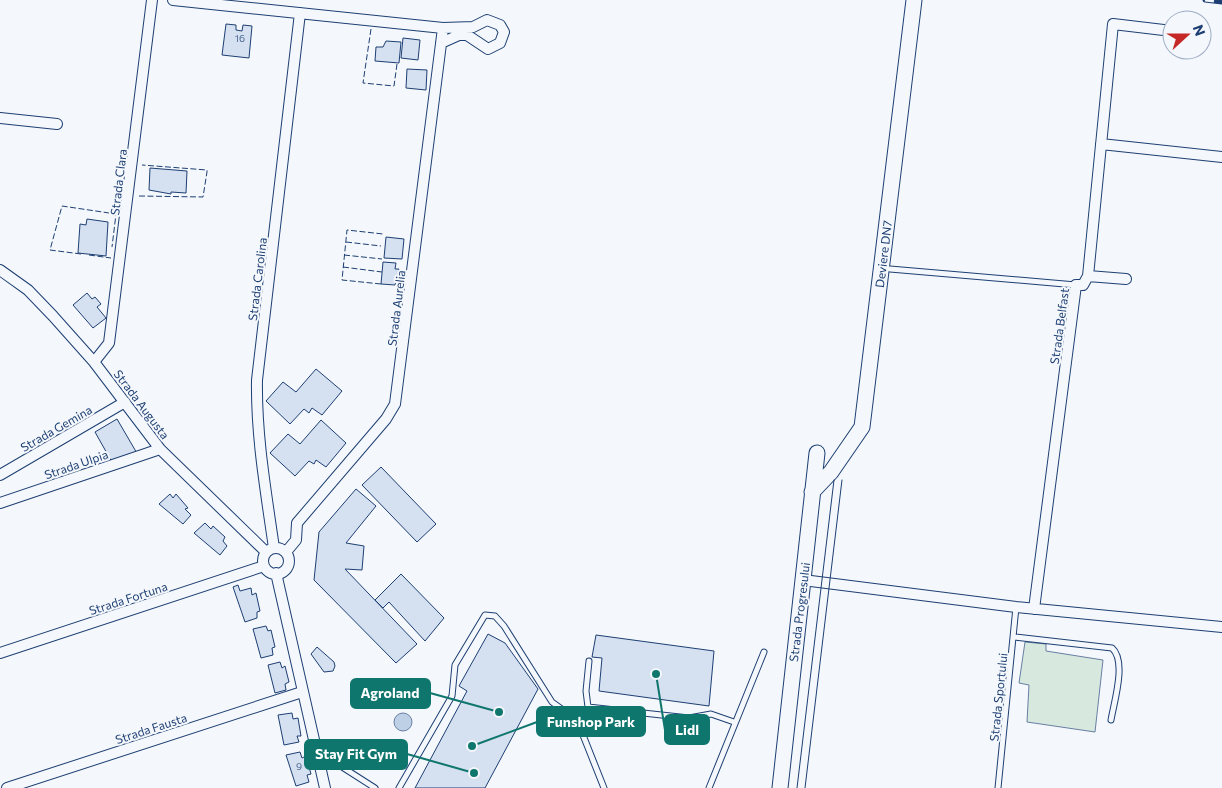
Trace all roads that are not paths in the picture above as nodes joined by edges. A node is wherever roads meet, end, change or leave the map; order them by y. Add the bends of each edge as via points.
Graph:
1 (152, 0) edge
2 (173, 0) edge
3 (914, 0) edge
4 (300, 13) junction
5 (443, 28) junction
6 (1162, 29) edge
7 (441, 43) junction
8 (0, 118) edge
9 (57, 124) dead end
10 (1101, 144) junction
11 (1222, 157) edge
12 (890, 269) dead end
13 (0, 270) edge
14 (1088, 276) junction
15 (1126, 279) dead end
16 (1076, 285) junction
17 (94, 362) junction
18 (125, 402) junction
19 (160, 449) junction
20 (817, 453) dead end
21 (0, 475) edge
22 (812, 492) junction
23 (0, 503) edge
24 (270, 550) junction
25 (286, 552) junction
26 (264, 566) junction
27 (276, 573) junction
28 (802, 580) junction
29 (1016, 608) junction
30 (1034, 609) junction
31 (1222, 627) edge
32 (1014, 637) junction
33 (764, 652) dead end
34 (0, 653) edge
35 (589, 661) dead end
36 (302, 692) junction
37 (588, 707) junction
38 (577, 720) junction
39 (1111, 720) dead end
40 (734, 722) junction
41 (317, 758) junction
42 (780, 771) junction
43 (7, 788) edge
44 (325, 788) edge
45 (375, 788) edge
46 (399, 788) edge
47 (604, 788) edge
48 (709, 788) edge
49 (774, 788) edge
50 (780, 788) edge
51 (998, 788) edge

1 - 17 street, Strada Clara via 109,343
2 - 4 street
3 - 22 main road, Deviere DN7 via 862,426 831,472
4 - 5 street
4 - 24 street, Strada Carolina via 258,380 257,413
5 - 7 street, Strada Aurelia
5 - 7 street via 473,27 487,20 494,21 504,32 495,47 488,49 467,35
6 - 10 street via 1112,24
7 - 25 street, Strada Aurelia via 395,404 386,419 297,523 296,540
8 - 9 street
10 - 11 street
10 - 14 street
12 - 16 lane
13 - 17 street, Strada Augusta via 28,290
14 - 15 street
14 - 16 street, Strada Belfast via 1083,285
16 - 30 street, Strada Belfast
17 - 18 street, Strada Augusta
18 - 19 street, Strada Augusta
18 - 21 street, Strada Gemina
19 - 23 street, Strada Ulpia
19 - 24 street, Strada Augusta
20 - 22 main road, Strada Progresului
22 - 28 main road, Strada Progresului
24 - 25 street
24 - 26 street via 263,558
25 - 27 street via 288,566
26 - 27 street via 269,572
26 - 34 street, Strada Fortuna
27 - 36 street
28 - 29 street
28 - 42 main road, Strada Progresului
29 - 30 street
29 - 32 lane, Strada Sportului
30 - 31 street
32 - 39 lane via 1112,648 1119,656 1120,666
32 - 51 lane, Strada Sportului
33 - 40 lane
35 - 37 lane
36 - 41 street
36 - 43 street, Strada Fausta
37 - 38 lane
37 - 40 lane via 689,718 711,714
38 - 46 lane via 552,702 504,626 495,616 485,616 455,665 452,696
38 - 47 lane
40 - 48 lane
41 - 44 street
41 - 45 lane via 339,765
42 - 49 main road, Strada Progresului
42 - 50 main road, Strada Progresului

